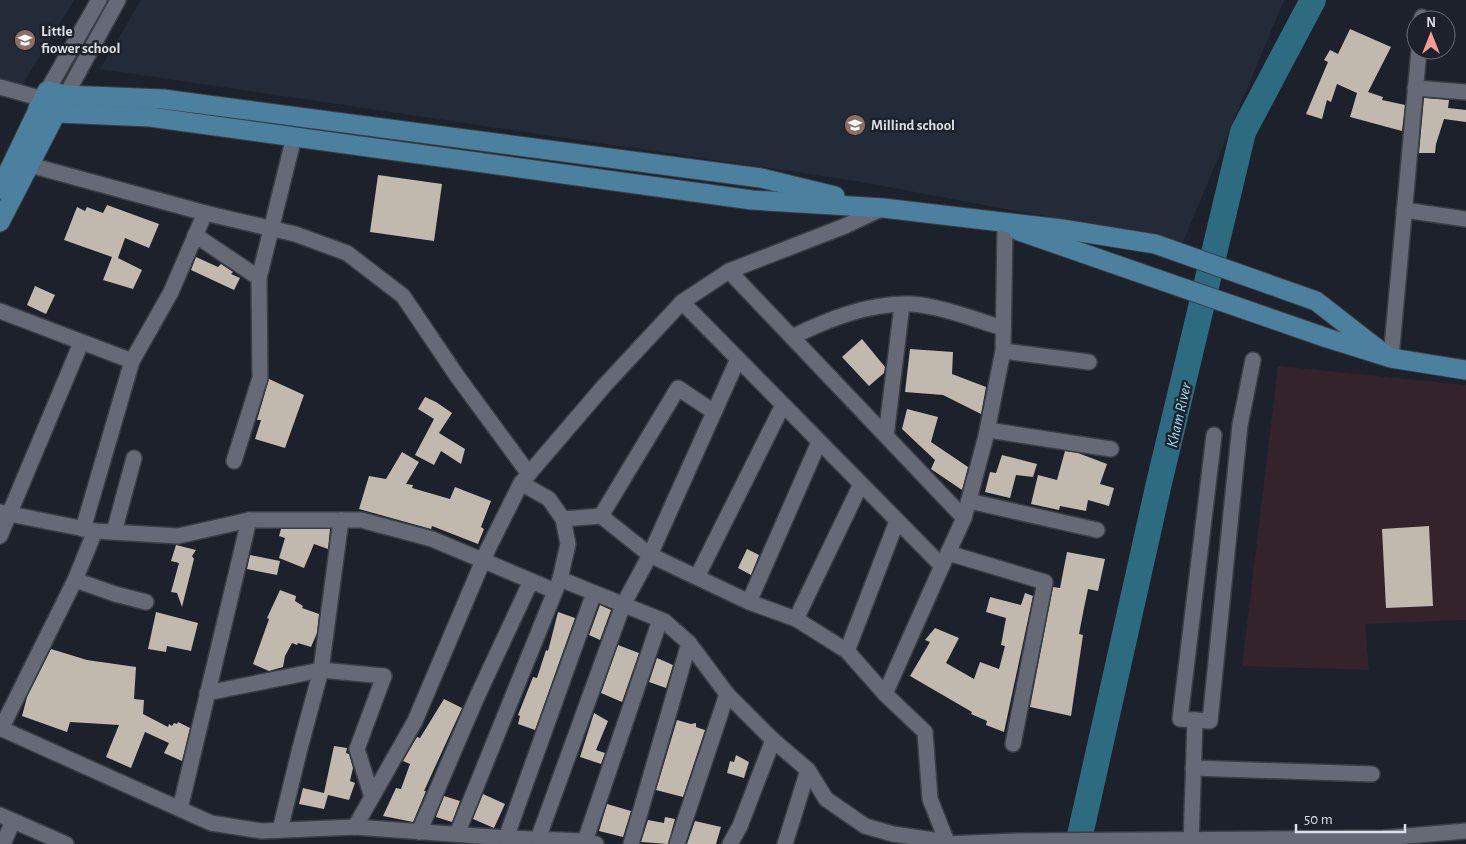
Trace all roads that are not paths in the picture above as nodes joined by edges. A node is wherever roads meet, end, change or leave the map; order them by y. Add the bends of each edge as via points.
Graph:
1 (99, 0) edge
2 (118, 0) edge
3 (1418, 60) edge
4 (0, 87) edge
5 (1415, 88) junction
6 (1466, 92) edge
7 (66, 94) junction
8 (43, 99) junction
9 (57, 113) junction
10 (294, 137) junction
11 (30, 165) junction
12 (0, 189) edge
13 (883, 208) junction
14 (1404, 210) junction
15 (204, 213) junction
16 (982, 219) junction
17 (1466, 219) edge
18 (0, 222) edge
19 (1005, 226) junction
20 (272, 229) junction
21 (195, 235) junction
22 (729, 271) junction
23 (259, 278) junction
24 (682, 302) junction
25 (902, 305) junction
26 (0, 311) edge
27 (1004, 328) junction
28 (792, 337) junction
29 (81, 343) junction
30 (1003, 351) junction
31 (1390, 357) junction
32 (738, 359) junction
33 (1253, 360) dead end
34 (132, 361) junction
35 (1088, 362) dead end
36 (1466, 370) edge
37 (783, 406) junction
38 (714, 412) junction
39 (988, 430) junction
40 (1214, 435) dead end
41 (886, 436) junction
42 (818, 442) junction
43 (1111, 449) dead end
44 (134, 458) dead end
45 (234, 461) dead end
46 (525, 478) junction
47 (861, 484) junction
48 (969, 501) junction
49 (4, 513) edge
50 (601, 516) junction
51 (964, 518) junction
52 (563, 519) junction
53 (249, 520) junction
54 (341, 520) junction
55 (898, 521) junction
56 (89, 530) junction
57 (1096, 530) dead end
58 (114, 532) junction
59 (0, 536) edge
60 (650, 555) junction
61 (945, 560) junction
62 (483, 561) junction
63 (697, 577) junction
64 (75, 580) junction
65 (531, 581) junction
66 (557, 585) junction
67 (594, 593) junction
68 (146, 602) dead end
69 (749, 602) junction
70 (623, 605) junction
71 (796, 619) junction
72 (660, 620) junction
73 (689, 643) junction
74 (846, 652) junction
75 (322, 670) junction
76 (208, 693) junction
77 (727, 694) junction
78 (885, 694) junction
79 (1195, 720) junction
80 (1, 729) edge
81 (773, 740) junction
82 (1013, 744) dead end
83 (1193, 768) junction
84 (808, 770) junction
85 (1372, 774) dead end
86 (372, 797) junction
87 (180, 809) junction
88 (6, 818) edge
89 (355, 827) junction
90 (280, 830) junction
91 (1466, 831) edge
92 (419, 832) junction
93 (458, 834) junction
94 (255, 835) edge
95 (538, 839) junction
96 (500, 840) edge
97 (1391, 841) edge
98 (590, 842) edge
99 (1191, 842) edge
100 (946, 843) edge
101 (3, 844) edge
102 (66, 844) edge
103 (272, 844) edge
104 (631, 844) edge
105 (677, 844) edge
106 (730, 844) edge
107 (784, 844) edge

1 - 8 street
2 - 7 street
3 - 5 street
4 - 8 street
5 - 6 street
5 - 14 street
7 - 8 main road
7 - 9 main road
7 - 13 main road via 163,99 761,178
8 - 9 main road
8 - 12 main road
9 - 10 main road via 150,117
9 - 11 main road
10 - 13 main road via 752,200
10 - 20 street
11 - 15 street
11 - 18 main road
13 - 16 main road
13 - 22 street
14 - 17 street
14 - 31 street
15 - 20 street
15 - 21 street
16 - 19 main road
16 - 31 main road via 1161,246 1316,301
19 - 27 street
19 - 31 main road
20 - 23 street
20 - 46 street via 347,252 403,296
21 - 23 street
21 - 34 street via 171,292
22 - 24 street
22 - 28 street
23 - 45 street via 260,378
24 - 32 street
24 - 46 street
25 - 27 street via 956,314
25 - 28 street via 833,317
25 - 41 street
26 - 29 street
27 - 30 street
28 - 41 street
29 - 34 street
29 - 49 street
30 - 35 street
30 - 39 street
31 - 36 main road
32 - 37 street
32 - 38 street
33 - 79 street via 1240,425 1210,721
34 - 56 street
37 - 42 street
37 - 63 street
38 - 50 street via 678,388
38 - 60 street
39 - 43 street
39 - 48 street
40 - 79 street via 1180,719
41 - 51 street
42 - 47 street
42 - 69 street
44 - 58 street
46 - 52 street via 549,498
46 - 62 street
47 - 55 street
47 - 71 street
48 - 51 street
48 - 57 street
49 - 56 street
49 - 59 street
50 - 52 street
50 - 60 street
51 - 61 street
52 - 66 street via 568,544
53 - 54 street
53 - 58 street via 178,536
53 - 76 street
54 - 62 street via 361,520 432,539
54 - 75 street
55 - 61 street
55 - 74 street
56 - 58 street
56 - 64 street
60 - 63 street
60 - 70 street
61 - 78 street
61 - 82 street via 1045,582
62 - 65 street
62 - 86 street via 415,720
63 - 69 street
64 - 68 street
64 - 80 street
65 - 66 street
65 - 92 street
66 - 67 street
66 - 93 street
67 - 70 street
67 - 96 street
69 - 71 street
70 - 72 street
70 - 95 street
71 - 74 street
72 - 73 street
72 - 98 street
73 - 77 street
73 - 104 street
74 - 78 street
75 - 76 street
75 - 86 street via 384,676 357,749
75 - 90 street
76 - 87 street
77 - 81 street
77 - 105 street
78 - 100 street via 925,732 930,799
79 - 83 street
80 - 87 street
81 - 84 street
81 - 106 street
83 - 85 street
83 - 99 street
84 - 100 street via 826,799 865,826
84 - 107 street
86 - 89 street
87 - 94 street via 211,823
88 - 101 street
88 - 102 street
89 - 90 street
89 - 92 street
90 - 94 street
91 - 97 street
92 - 93 street
93 - 96 street
94 - 103 street
95 - 96 street
95 - 98 street
97 - 99 street
99 - 100 street

